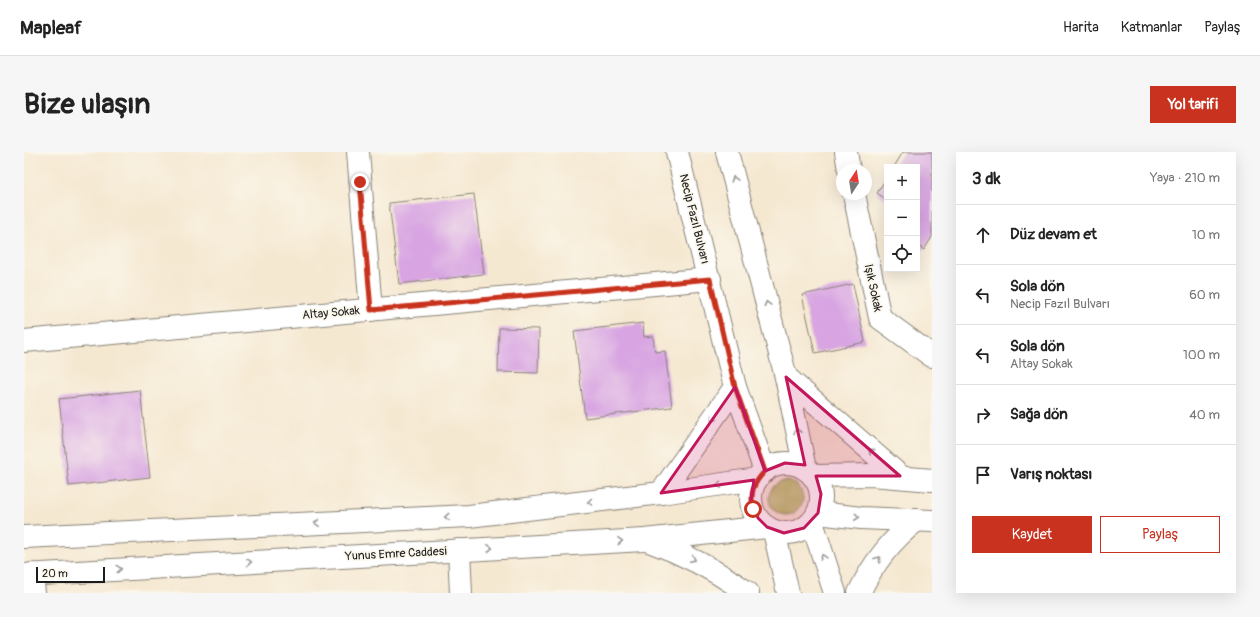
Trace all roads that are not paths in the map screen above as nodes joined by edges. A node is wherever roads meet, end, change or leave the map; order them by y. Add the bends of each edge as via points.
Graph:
1 (358, 152) edge
2 (677, 152) edge
3 (727, 152) edge
4 (846, 152) edge
5 (848, 164) edge
6 (855, 200) edge
7 (710, 279) junction
8 (371, 310) junction
9 (24, 341) edge
10 (932, 356) edge
11 (786, 377) junction
12 (735, 387) junction
13 (809, 473) junction
14 (761, 475) junction
15 (900, 476) junction
16 (932, 480) edge
17 (661, 493) junction
18 (815, 517) junction
19 (924, 520) edge
20 (770, 529) junction
21 (24, 537) edge
22 (644, 540) junction
23 (459, 550) junction
24 (30, 581) edge
25 (461, 593) edge
26 (748, 593) edge
27 (788, 593) edge
28 (835, 593) edge
29 (859, 593) edge

1 - 8 street
2 - 7 street, Necip Fazıl Bulvarı
11 -> 3 street
4 - 5 street
6 - 10 street, Işık Sokak via 880,318
7 - 8 street, Altay Sokak
7 - 12 street, Necip Fazıl Bulvarı
8 - 9 street, Altay Sokak
13 -> 11 street
15 -> 11 street
12 - 14 street, Necip Fazıl Bulvarı
12 -> 17 street
13 - 14 street via 796,464 785,463 774,466
13 - 15 street
13 - 18 street via 821,494 821,504
14 -> 17 street
14 - 20 street via 753,488 751,499 758,518
15 - 16 street
17 -> 21 street via 469,516
18 -> 19 street
18 - 20 street via 804,528 794,532 784,533
28 -> 18 street
29 -> 19 street via 888,546 902,532
20 - 22 street, Yunus Emre Caddesi
20 - 27 street
23 -> 22 street, Yunus Emre Caddesi
22 -> 26 street via 697,561
24 -> 23 street, Yunus Emre Caddesi
23 - 25 street

